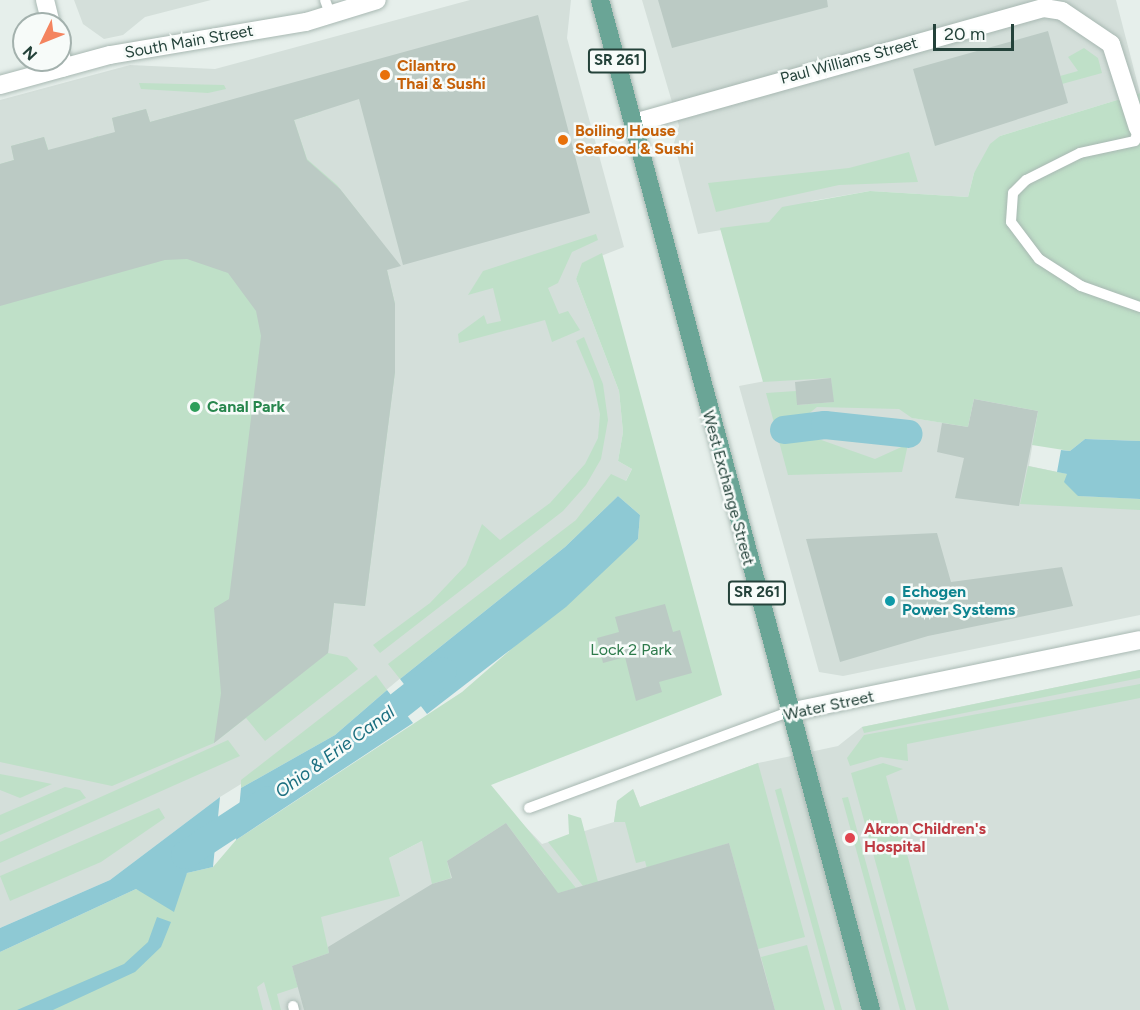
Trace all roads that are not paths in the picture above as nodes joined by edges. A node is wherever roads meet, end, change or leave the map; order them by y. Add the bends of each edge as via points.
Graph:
1 (377, 0) edge
2 (600, 0) edge
3 (328, 7) edge
4 (72, 58) edge
5 (32, 72) edge
6 (0, 85) edge
7 (634, 123) junction
8 (1138, 128) joint
9 (1140, 307) edge
10 (1140, 640) edge
11 (789, 712) junction
12 (529, 808) dead end
13 (871, 1010) edge

1 - 3 street, South Main Street
2 - 7 main road, West Exchange Street / SR 261
3 - 4 street, South Main Street
5 - 6 street, South Main Street
7 - 8 street, Paul Williams Street via 1044,8 1062,11 1111,44
7 - 11 main road, West Exchange Street / SR 261
8 - 9 lane via 1135,141 1080,153 1026,180 1013,193 1011,222 1039,259 1081,286
10 - 11 street, Water Street
11 - 12 lane, Water Street
11 - 13 main road, West Exchange Street / SR 261

